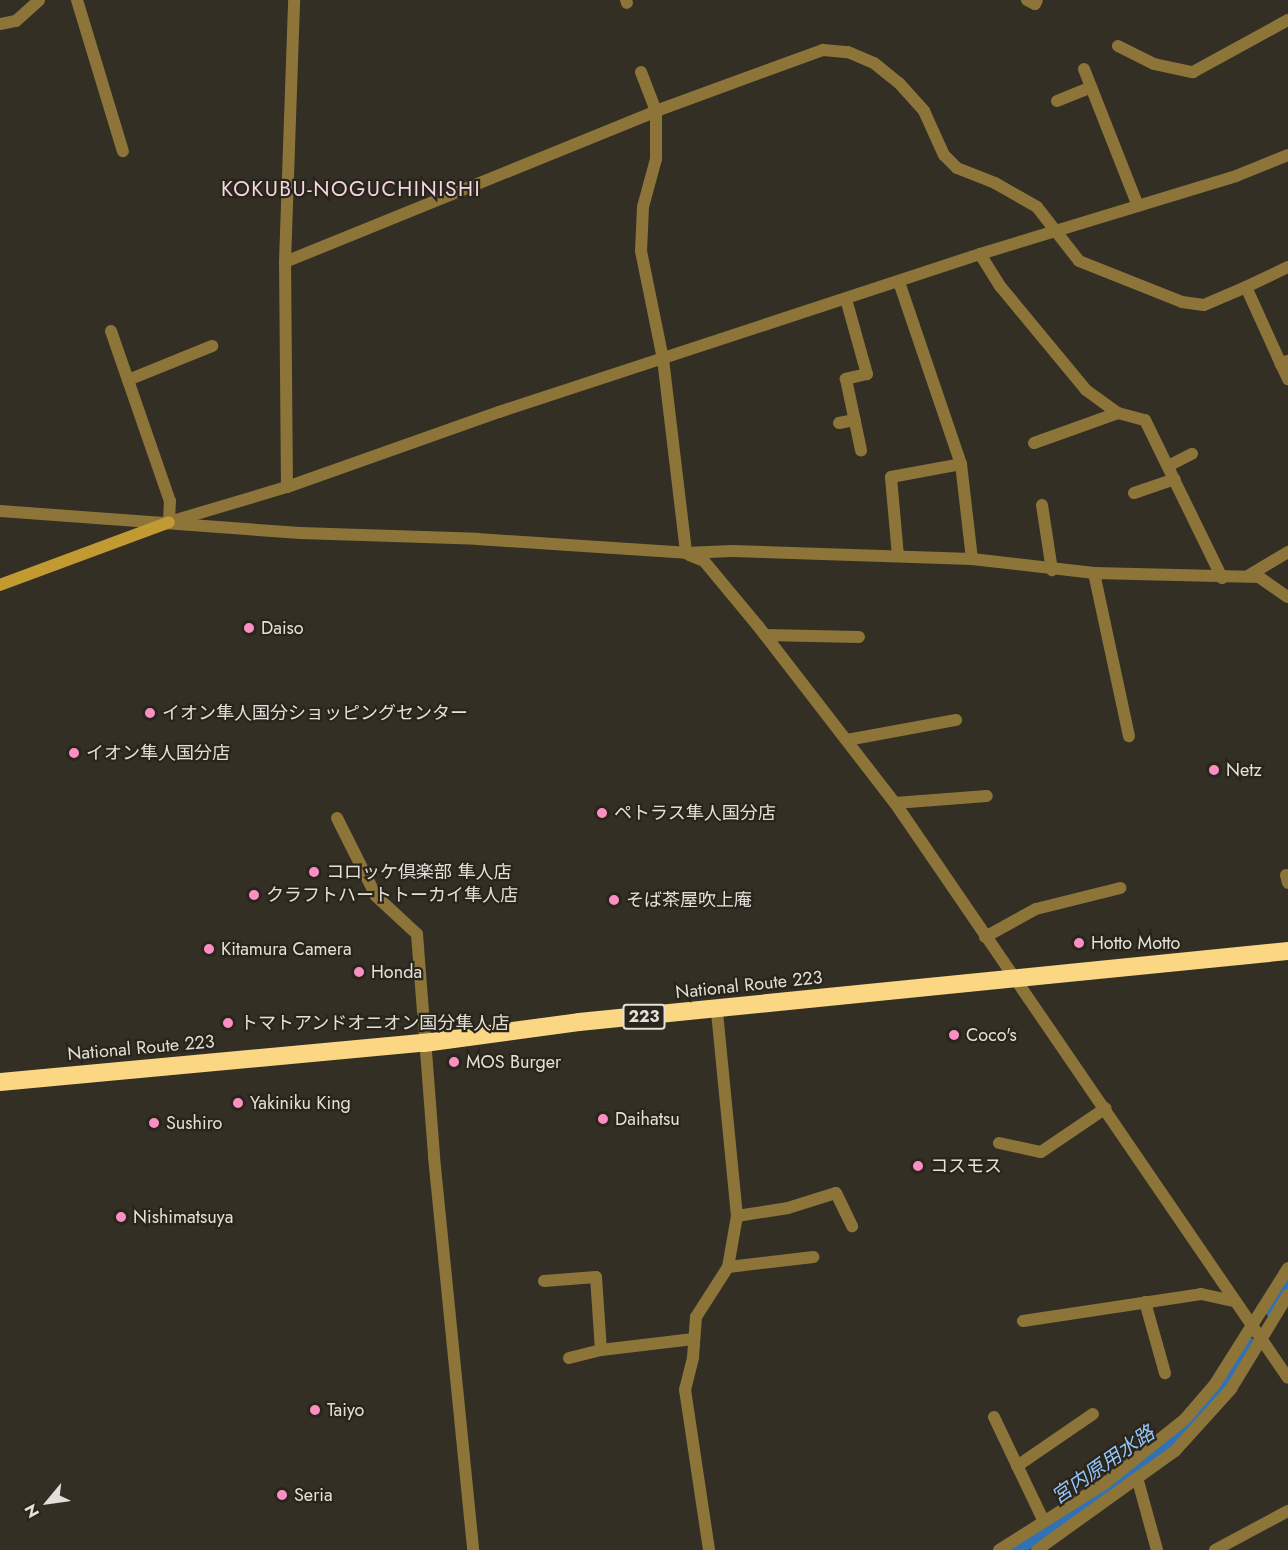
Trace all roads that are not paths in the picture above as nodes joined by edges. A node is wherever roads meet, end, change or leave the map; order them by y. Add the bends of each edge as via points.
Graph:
1 (39, 0) edge
2 (76, 0) edge
3 (294, 0) edge
4 (1027, 0) edge
5 (1037, 0) edge
6 (1288, 20) edge
7 (0, 24) edge
8 (1118, 46) dead end
9 (1084, 69) dead end
10 (641, 72) dead end
11 (1091, 87) junction
12 (1057, 100) dead end
13 (656, 111) junction
14 (123, 151) dead end
15 (1288, 155) edge
16 (1138, 206) junction
17 (1057, 231) junction
18 (980, 254) junction
19 (285, 262) junction
20 (1288, 267) edge
21 (899, 282) junction
22 (1246, 287) junction
23 (846, 299) junction
24 (111, 331) dead end
25 (212, 346) dead end
26 (663, 359) junction
27 (1284, 362) edge
28 (1288, 379) edge
29 (128, 380) junction
30 (1118, 413) junction
31 (855, 420) junction
32 (839, 423) dead end
33 (1034, 442) dead end
34 (861, 450) dead end
35 (1191, 454) dead end
36 (961, 464) junction
37 (1168, 466) junction
38 (1175, 479) junction
39 (287, 487) junction
40 (1134, 493) dead end
41 (1042, 505) dead end
42 (0, 512) edge
43 (169, 522) junction
44 (1288, 552) edge
45 (686, 553) junction
46 (898, 556) junction
47 (972, 559) junction
48 (1052, 570) junction
49 (1094, 573) junction
50 (1222, 578) junction
51 (1244, 578) junction
52 (0, 585) edge
53 (1288, 597) edge
54 (765, 634) junction
55 (859, 637) dead end
56 (956, 720) dead end
57 (1129, 736) dead end
58 (847, 740) junction
59 (987, 796) dead end
60 (895, 803) junction
61 (337, 818) dead end
62 (1120, 888) dead end
63 (985, 937) junction
64 (1288, 951) edge
65 (1016, 979) junction
66 (717, 1011) junction
67 (424, 1043) junction
68 (0, 1082) edge
69 (1106, 1108) junction
70 (999, 1143) dead end
71 (737, 1216) junction
72 (852, 1226) dead end
73 (813, 1257) dead end
74 (728, 1267) junction
75 (1288, 1268) edge
76 (544, 1281) dead end
77 (1288, 1295) edge
78 (1234, 1301) junction
79 (1146, 1302) junction
80 (1023, 1321) dead end
81 (1252, 1328) junction
82 (693, 1339) junction
83 (1261, 1340) junction
84 (601, 1350) junction
85 (569, 1358) dead end
86 (1165, 1373) dead end
87 (1288, 1378) edge
88 (1093, 1414) dead end
89 (994, 1417) dead end
90 (1017, 1466) junction
91 (1138, 1481) junction
92 (1288, 1511) edge
93 (1044, 1522) junction
94 (473, 1550) edge
95 (709, 1550) edge
96 (999, 1550) edge
97 (1037, 1550) edge
98 (1157, 1550) edge
99 (1215, 1550) edge

1 - 7 street via 16,21
2 - 14 street
3 - 19 street
4 - 5 street via 1035,4
6 - 8 street via 1193,72 1154,64
9 - 11 street
10 - 13 street
11 - 12 street
11 - 16 street
13 - 17 street via 823,50 848,52 874,63 899,84 924,111 944,155 957,168 995,183 1037,207
13 - 19 street
13 - 26 street via 656,159 643,207 641,251
15 - 16 street via 1236,176
16 - 17 street
17 - 18 street
17 - 22 street via 1079,261 1182,302 1204,305
18 - 21 street
18 - 30 street via 1000,286 1086,390
19 - 39 street
20 - 22 street
21 - 23 street
21 - 36 street
22 - 27 street
23 - 26 street
23 - 31 street via 867,374 846,379
24 - 29 street
25 - 29 street
26 - 39 street via 488,415
26 - 45 street
27 - 28 street
29 - 43 street via 170,501
30 - 33 street
30 - 37 street via 1145,420
31 - 32 street
31 - 34 street
35 - 37 street
36 - 46 street via 891,477
36 - 47 street
37 - 38 street
38 - 40 street
38 - 50 street
39 - 43 street
41 - 48 street
42 - 43 street
43 - 45 street via 300,533 477,539
43 - 52 street
44 - 51 street
45 - 46 street
45 - 54 street via 704,561
46 - 47 street
47 - 48 street
48 - 49 street
49 - 50 street
49 - 57 street
50 - 51 street
51 - 53 street via 1259,577
54 - 55 street
54 - 58 street
56 - 58 street
58 - 60 street
59 - 60 street
60 - 63 street
61 - 67 street via 376,896 417,934
62 - 63 street via 1036,909
63 - 65 street
64 - 65 highway, National Route 223 / 223
65 - 66 highway, National Route 223 / 223
65 - 69 street
66 - 67 highway, National Route 223 / 223 via 524,1028
66 - 71 street
67 - 68 highway, National Route 223 / 223
67 - 94 street
69 - 70 street via 1041,1152
69 - 78 street
71 - 72 street via 788,1208 836,1193
71 - 74 street
73 - 74 street
74 - 82 street via 696,1317
75 - 81 street
76 - 84 street via 596,1277
77 - 83 street
78 - 79 street via 1201,1294
78 - 81 street
79 - 80 street
79 - 86 street
81 - 83 street
81 - 93 street via 1215,1384 1160,1443
82 - 84 street
82 - 95 street via 685,1390
83 - 87 street
83 - 91 street via 1212,1412 1175,1451
84 - 85 street
88 - 90 street
89 - 90 street
90 - 93 street
91 - 97 street
91 - 98 street
92 - 99 street
93 - 96 street

